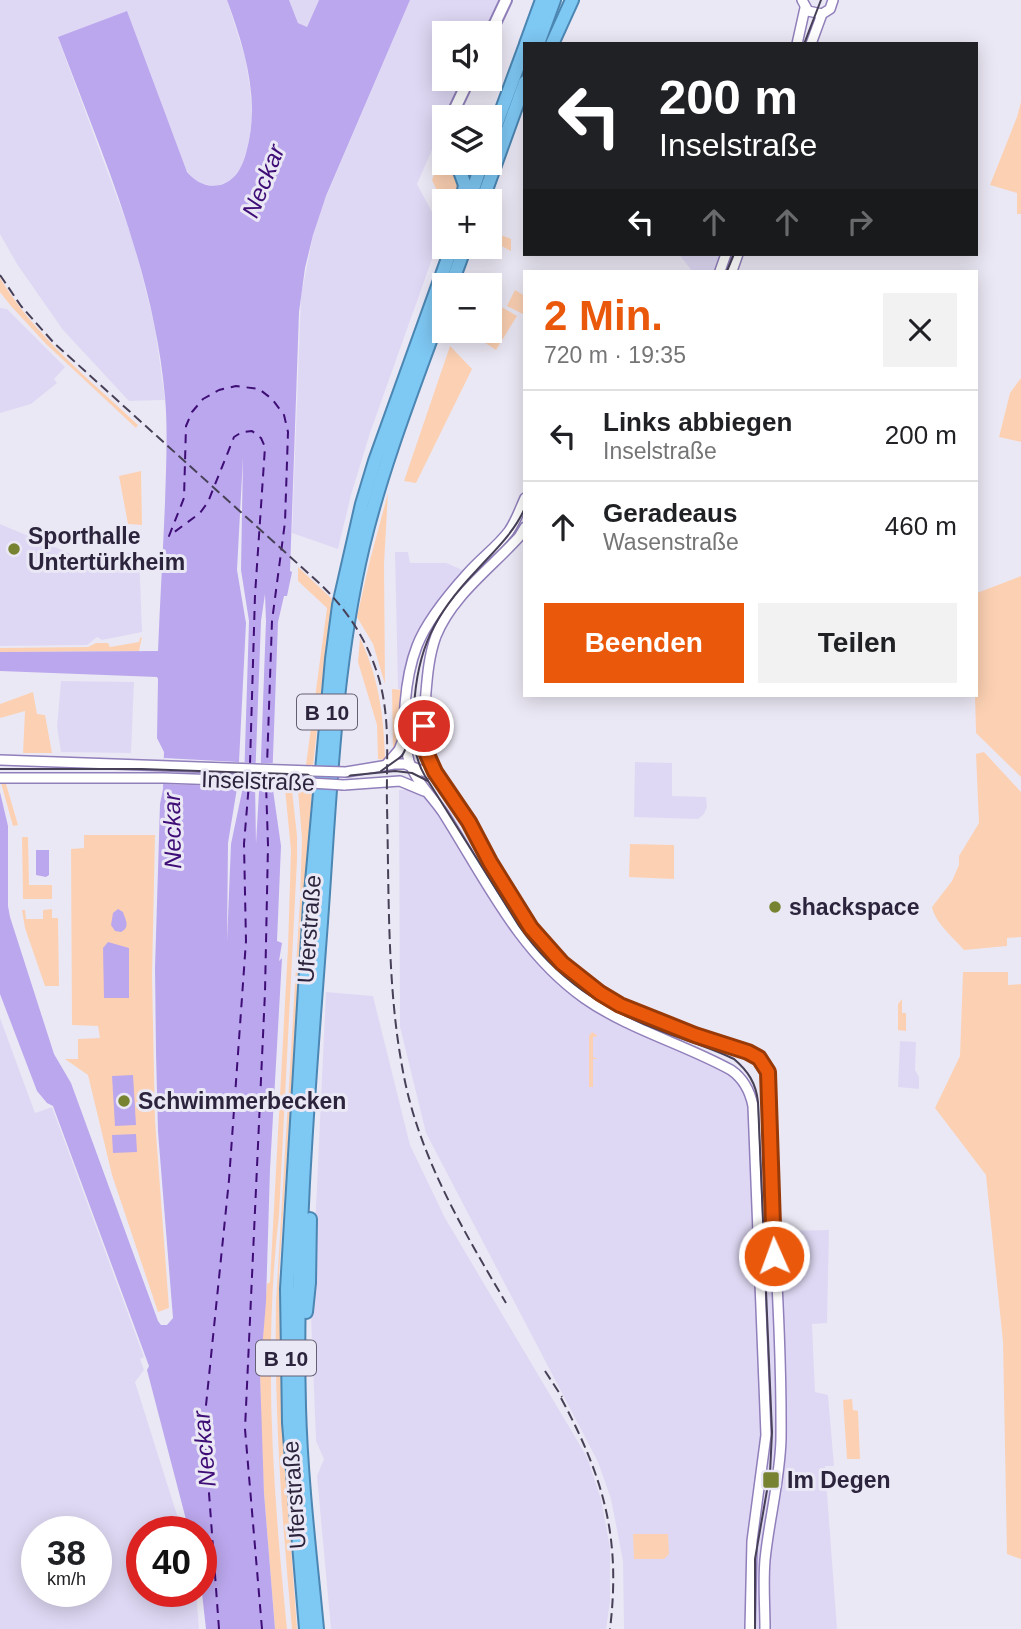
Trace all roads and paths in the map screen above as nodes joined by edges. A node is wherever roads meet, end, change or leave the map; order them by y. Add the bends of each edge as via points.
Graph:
1 (506, 0) edge
2 (542, 0) edge
3 (554, 0) edge
4 (572, 0) edge
5 (834, 0) edge
6 (802, 2) edge
7 (822, 14) junction
8 (496, 21) edge
9 (527, 42) edge
10 (539, 42) edge
11 (553, 42) edge
12 (797, 42) edge
13 (812, 42) edge
14 (523, 53) edge
15 (523, 88) edge
16 (523, 106) edge
17 (502, 110) edge
18 (513, 116) junction
19 (486, 189) edge
20 (448, 259) edge
21 (432, 336) edge
22 (523, 502) edge
23 (523, 530) edge
24 (406, 733) junction
25 (426, 752) junction
26 (0, 760) edge
27 (56, 762) junction
28 (386, 765) junction
29 (414, 768) junction
30 (0, 778) edge
31 (47, 778) junction
32 (400, 781) junction
33 (442, 781) junction
34 (429, 795) junction
35 (305, 1177) junction
36 (306, 1629) edge
37 (317, 1629) edge
38 (325, 1629) edge
39 (750, 1629) edge
40 (765, 1629) edge

1 - 8 main road
2 - 9 highway
3 - 10 highway
4 - 11 highway
5 - 7 street
6 - 7 street via 814,14
6 - 12 street
7 - 13 street
14 - 17 highway
15 - 18 highway
16 - 18 highway
18 - 19 highway
20 - 36 highway, Uferstraße / B 10 via 362,504 332,659 310,904 287,1289 289,1423
21 - 35 highway, Uferstraße / B 10 via 388,457 353,598 327,832
22 - 24 street via 507,534 468,572 417,645 407,687
23 - 25 street via 439,629 427,673
24 - 28 street
24 - 29 street
25 - 29 street
25 - 33 street
26 - 27 street, Inselstraße
27 - 28 street, Inselstraße, bridge via 346,772
27 - 31 street via 57,768
28 - 29 street, Inselstraße
29 - 32 street
29 - 33 street, Inselstraße
29 - 34 street
30 - 31 street, Inselstraße
31 - 32 street, Inselstraße, bridge via 344,785
32 - 34 street, Inselstraße
33 - 40 street, Inselstraße via 524,918 562,963 620,1005 748,1052 759,1058 768,1072 781,1438 765,1562
34 - 39 street via 515,928 561,980 600,1008 728,1068 748,1089 753,1106 766,1435 752,1549
35 - 37 highway, Uferstraße / B 10 via 299,1409
35 - 38 highway via 310,1192 305,1333 310,1456

